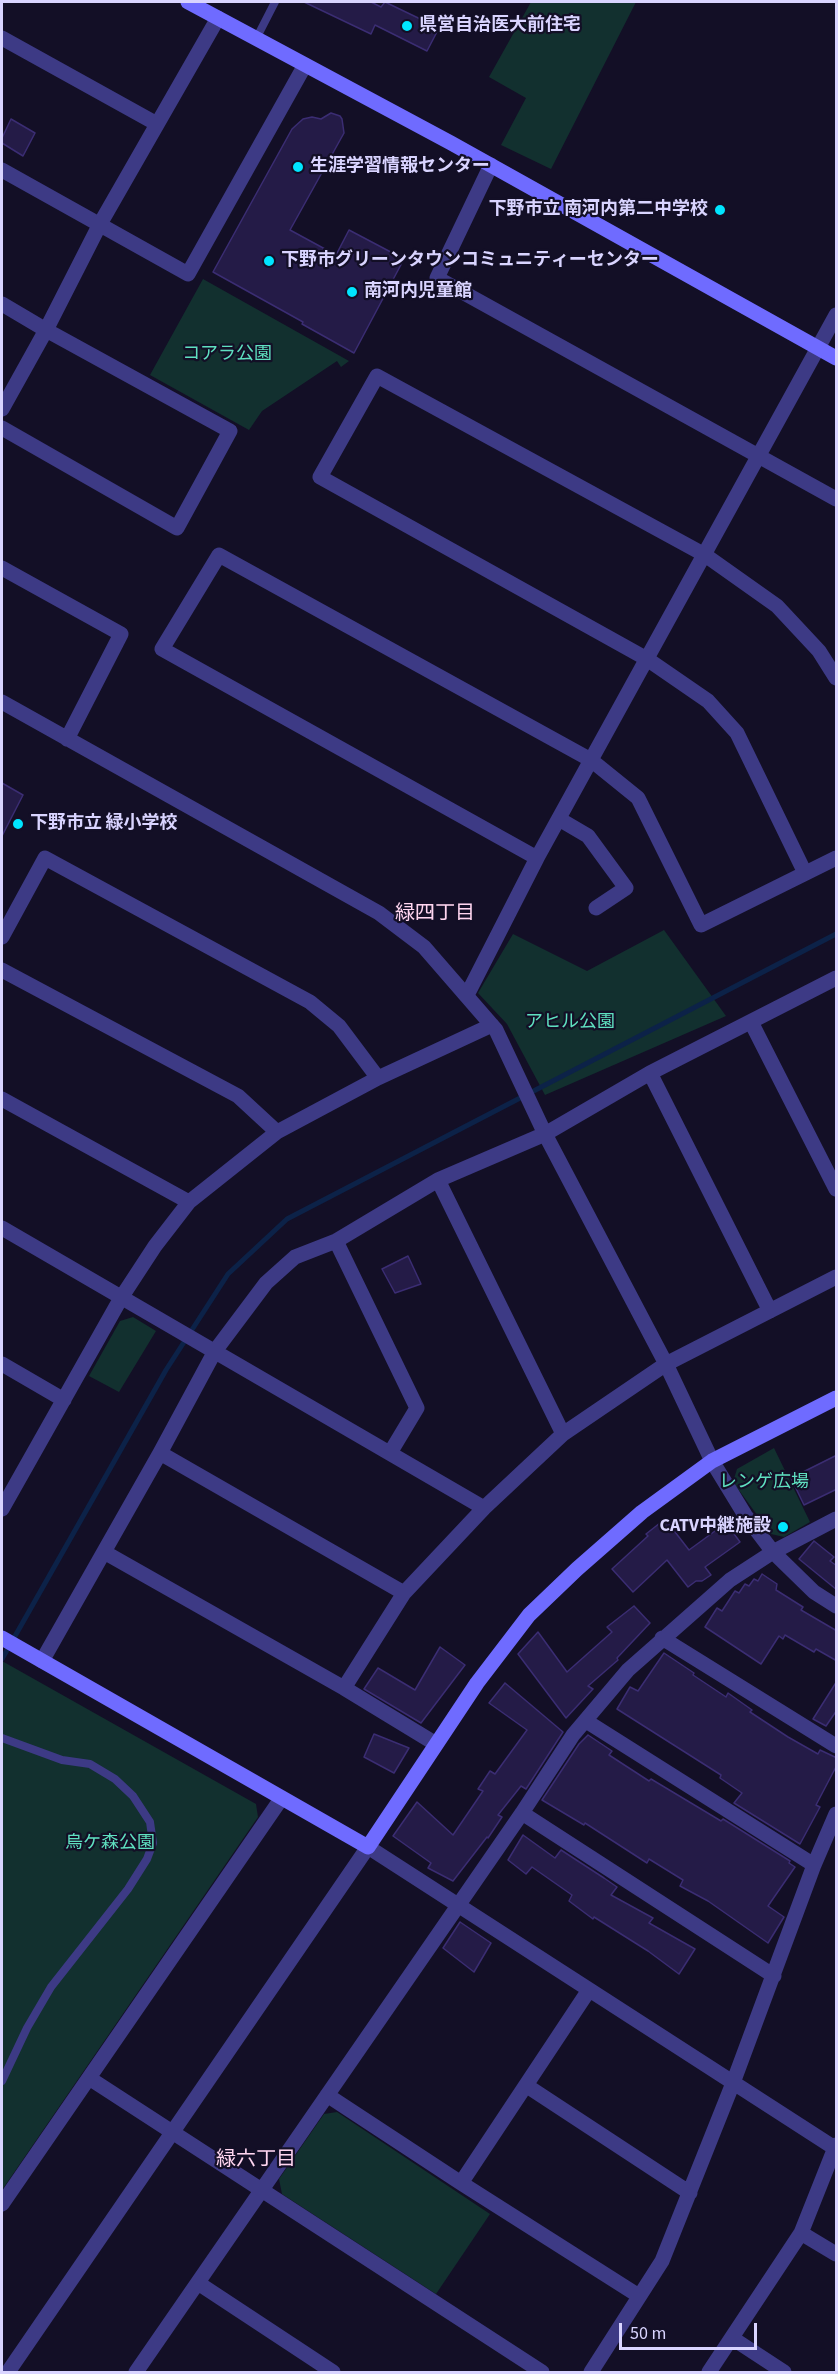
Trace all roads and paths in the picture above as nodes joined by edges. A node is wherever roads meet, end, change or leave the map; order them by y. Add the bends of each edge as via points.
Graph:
1 (188, 2) edge
2 (274, 2) edge
3 (218, 18) junction
4 (2, 38) edge
5 (256, 39) junction
6 (304, 65) junction
7 (157, 124) junction
8 (491, 165) junction
9 (2, 170) edge
10 (100, 224) junction
11 (2, 304) edge
12 (837, 315) edge
13 (46, 330) junction
14 (818, 349) junction
15 (837, 358) edge
16 (2, 409) edge
17 (2, 428) edge
18 (759, 456) junction
19 (837, 499) edge
20 (705, 555) junction
21 (2, 568) edge
22 (647, 659) junction
23 (837, 678) edge
24 (2, 702) edge
25 (67, 739) junction
26 (591, 760) junction
27 (559, 819) junction
28 (537, 858) junction
29 (837, 858) edge
30 (805, 873) junction
31 (596, 908) dead end
32 (2, 937) edge
33 (2, 969) edge
34 (837, 978) edge
35 (467, 994) junction
36 (752, 1022) junction
37 (492, 1025) junction
38 (650, 1072) junction
39 (378, 1078) junction
40 (2, 1100) edge
41 (278, 1132) junction
42 (545, 1134) junction
43 (438, 1180) junction
44 (837, 1189) edge
45 (189, 1202) junction
46 (2, 1228) edge
47 (336, 1240) junction
48 (837, 1277) edge
49 (121, 1298) junction
50 (770, 1311) junction
51 (215, 1351) junction
52 (2, 1364) edge
53 (666, 1364) junction
54 (837, 1398) edge
55 (64, 1400) junction
56 (563, 1434) junction
57 (160, 1453) junction
58 (390, 1453) junction
59 (712, 1461) junction
60 (484, 1508) junction
61 (2, 1509) edge
62 (837, 1519) edge
63 (104, 1552) junction
64 (773, 1552) junction
65 (404, 1593) junction
66 (837, 1606) edge
67 (2, 1638) edge
68 (662, 1638) junction
69 (42, 1661) junction
70 (344, 1688) junction
71 (586, 1721) junction
72 (2, 1738) edge
73 (436, 1744) junction
74 (837, 1746) edge
75 (281, 1799) junction
76 (522, 1813) junction
77 (837, 1814) edge
78 (368, 1847) junction
79 (814, 1865) junction
80 (459, 1905) junction
81 (774, 1976) junction
82 (588, 1990) junction
83 (89, 2078) junction
84 (2, 2081) edge
85 (734, 2084) junction
86 (527, 2086) junction
87 (327, 2095) junction
88 (172, 2133) junction
89 (836, 2147) edge
90 (461, 2183) junction
91 (261, 2189) junction
92 (690, 2193) junction
93 (2, 2204) edge
94 (801, 2232) junction
95 (837, 2254) edge
96 (198, 2283) junction
97 (639, 2296) junction
98 (732, 2338) junction
99 (8, 2373) edge
100 (136, 2373) edge
101 (333, 2373) edge
102 (542, 2373) edge
103 (591, 2373) edge
104 (709, 2373) edge
105 (784, 2373) edge

1 - 3 street
2 - 5 lane
3 - 5 street
3 - 7 street
4 - 7 street
5 - 6 street
6 - 8 street
6 - 10 street via 188,274
7 - 10 street
8 - 14 street
8 - 18 street via 437,278
9 - 10 street
10 - 13 street
11 - 13 street
12 - 14 street
13 - 16 street
13 - 17 street via 230,430 177,528
14 - 15 street
14 - 18 street
18 - 19 street
18 - 20 street
20 - 22 street
20 - 22 street via 376,376 320,477
20 - 23 street via 777,606 819,651
21 - 25 street via 121,634
22 - 26 street
22 - 30 street via 708,701 737,733
24 - 25 street
25 - 35 street via 380,913 424,947
26 - 27 street
26 - 28 street via 219,555 162,649
26 - 30 street via 638,798 701,925
27 - 28 street
27 - 31 street via 588,836 626,888
28 - 35 street
29 - 30 street
32 - 39 street via 45,858 310,1002 339,1026
33 - 41 street via 238,1096
34 - 36 street
35 - 37 street
36 - 38 street
36 - 44 street
37 - 39 street
37 - 42 street
38 - 42 street
38 - 50 street
39 - 41 street
40 - 45 street
41 - 45 street
42 - 43 street
42 - 53 street
43 - 47 street
43 - 56 street
45 - 49 street
46 - 49 street
47 - 51 street via 295,1257 266,1283
47 - 58 street via 417,1408
48 - 50 street
49 - 51 street
49 - 55 street
50 - 53 street
51 - 57 street
51 - 58 street
52 - 55 street
53 - 56 street
53 - 59 street
54 - 59 street
55 - 61 street
56 - 60 street
57 - 63 street
57 - 65 street
58 - 60 street
59 - 64 street
59 - 73 street via 642,1512 529,1615
60 - 65 street
62 - 64 street
63 - 69 street
63 - 70 street
64 - 66 street via 814,1592
64 - 68 street via 730,1580
65 - 70 street
67 - 69 street
68 - 71 street via 628,1670
68 - 74 street
69 - 75 street
70 - 73 street
71 - 76 street
71 - 79 street
72 - 84 lane via 62,1760 90,1764 114,1779 133,1796 150,1822 153,1843 128,1889 51,1987
73 - 78 street
75 - 78 street
75 - 83 street
76 - 80 street
76 - 81 street
77 - 79 street
78 - 80 street
78 - 88 street
79 - 81 street
80 - 82 street
80 - 87 street
81 - 85 street
82 - 85 street
82 - 86 street
83 - 88 street
83 - 93 street
85 - 89 street
85 - 92 street
86 - 90 street
86 - 92 street
87 - 90 street
87 - 91 street
88 - 91 street
88 - 99 street
89 - 94 street
90 - 97 street
91 - 96 street
91 - 102 street
92 - 97 street via 662,2262
94 - 95 street
94 - 98 street
96 - 100 street
96 - 101 street
97 - 103 street
98 - 104 street
98 - 105 street

